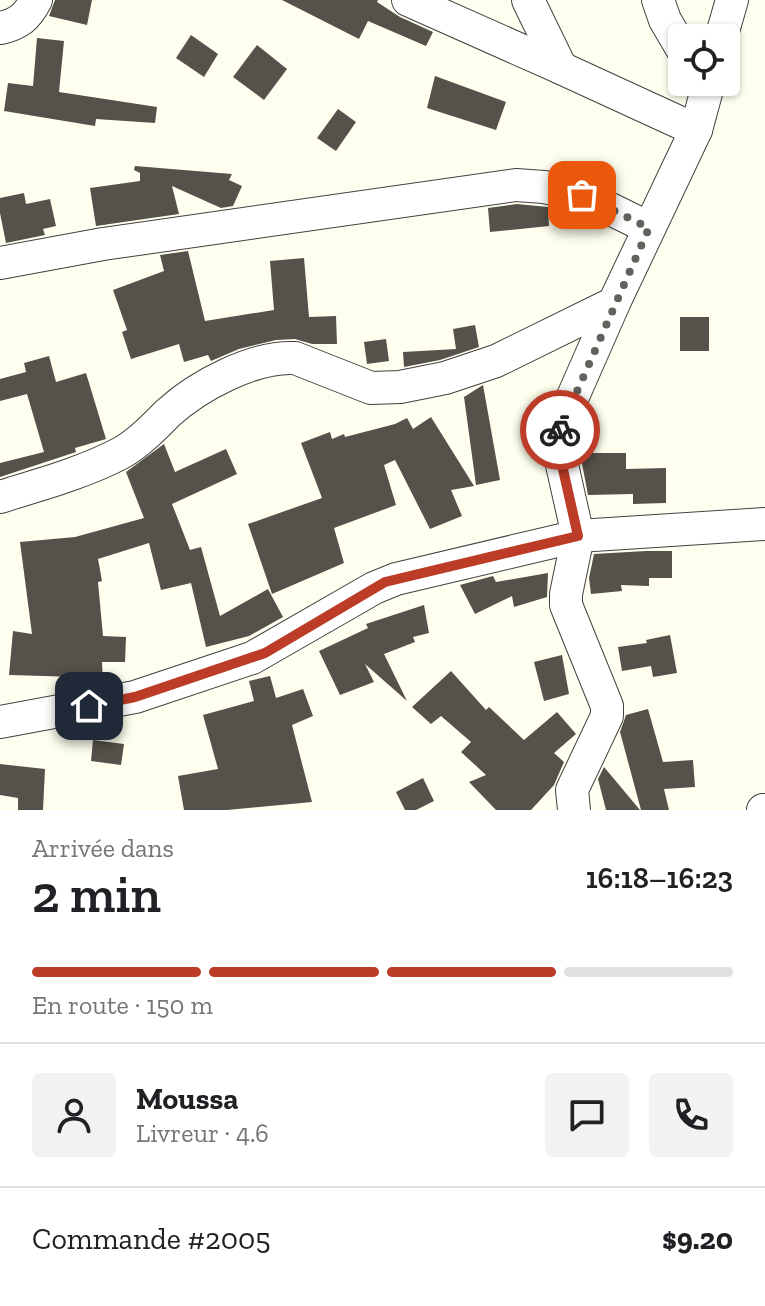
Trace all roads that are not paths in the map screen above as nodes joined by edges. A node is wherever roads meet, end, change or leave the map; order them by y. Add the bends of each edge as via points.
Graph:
1 (36, 0) edge
2 (408, 0) edge
3 (528, 0) edge
4 (658, 0) edge
5 (732, 0) edge
6 (725, 24) edge
7 (668, 25) edge
8 (0, 28) edge
9 (561, 68) junction
10 (704, 96) edge
11 (696, 130) junction
12 (649, 228) junction
13 (0, 263) edge
14 (614, 303) junction
15 (0, 497) edge
16 (765, 524) edge
17 (578, 536) junction
18 (0, 722) edge
19 (574, 810) edge

1 - 8 street via 22,20
2 - 9 street
3 - 9 street
4 - 7 street
5 - 6 street
9 - 11 street
10 - 11 street
11 - 12 street
12 - 13 street via 582,195 516,185
12 - 14 street
14 - 15 street via 496,361 400,387 371,388 295,358 232,372 171,411 121,453
14 - 17 street via 560,426 558,447
16 - 17 street
17 - 18 street via 385,582 265,653 135,697
17 - 19 street via 566,605 607,716 572,790

